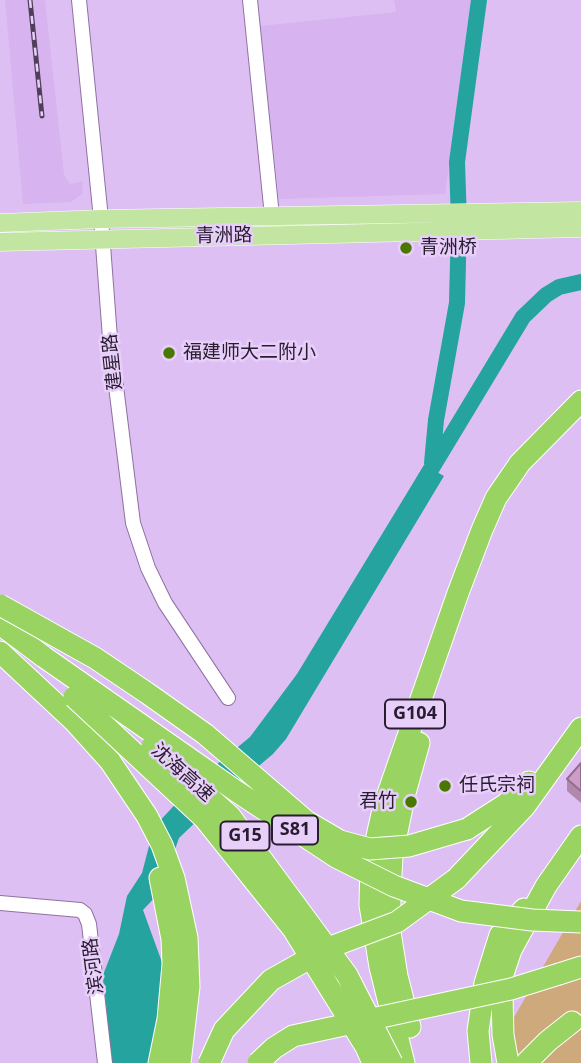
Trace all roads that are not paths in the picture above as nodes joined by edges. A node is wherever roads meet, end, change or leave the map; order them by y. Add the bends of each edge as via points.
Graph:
1 (79, 0) edge
2 (250, 0) edge
3 (581, 211) edge
4 (245, 216) junction
5 (272, 216) junction
6 (101, 219) junction
7 (447, 222) junction
8 (481, 222) junction
9 (0, 223) edge
10 (581, 228) edge
11 (245, 235) junction
12 (103, 239) junction
13 (0, 242) edge
14 (581, 401) edge
15 (581, 418) edge
16 (0, 605) edge
17 (0, 624) edge
18 (0, 649) edge
19 (44, 657) junction
20 (228, 698) dead end
21 (581, 728) edge
22 (110, 761) junction
23 (515, 805) junction
24 (581, 836) edge
25 (546, 886) junction
26 (0, 902) edge
27 (581, 922) edge
28 (581, 967) edge
29 (572, 1022) dead end
30 (105, 1063) edge
31 (159, 1063) edge
32 (180, 1063) edge
33 (209, 1063) edge
34 (258, 1063) edge
35 (373, 1063) edge
36 (392, 1063) edge
37 (404, 1063) edge
38 (419, 1063) edge
39 (481, 1063) edge
40 (508, 1063) edge
41 (526, 1063) edge

1 - 6 street, 建星路
2 - 5 street
3 - 8 main road
4 - 5 main road, 青洲路
4 - 6 main road, 青洲路
4 - 11 main road
5 - 7 main road, 青洲路
6 - 9 main road, 青洲路
6 - 12 street, 建星路
7 - 8 main road
7 - 11 main road, 青洲路
8 - 10 main road
11 - 12 main road, 青洲路
12 - 13 main road, 青洲路
12 - 20 street, 建星路 via 119,421 136,535 165,603
14 - 37 highway, G104 via 520,463 496,498 384,805 371,863 370,905
15 - 38 highway, G104 via 540,459 502,511 426,719 405,793 392,856 390,932
16 - 23 highway, bridge via 147,693 205,734 306,821 340,841 370,849 409,846 467,830
17 - 19 highway, 沈海高速 / G15
18 - 22 highway
18 - 35 highway, 沈海高速 / G15, bridge via 74,697 204,818 293,929
19 - 27 highway, S81, bridge via 336,857 394,886 461,911
19 - 36 highway, 沈海高速 / G15, bridge via 230,816 347,975
21 - 23 highway
22 - 31 highway via 157,865 172,939 168,1019
22 - 32 highway via 162,845 182,908 189,987
23 - 33 highway, bridge via 456,878 397,922 328,948 271,980 224,1030
24 - 25 highway
25 - 39 highway via 500,935 485,983 478,1031
25 - 40 highway via 510,950 503,974
26 - 30 street, 滨河路 via 85,914
28 - 34 highway, bridge via 511,989 293,1037
29 - 41 highway

